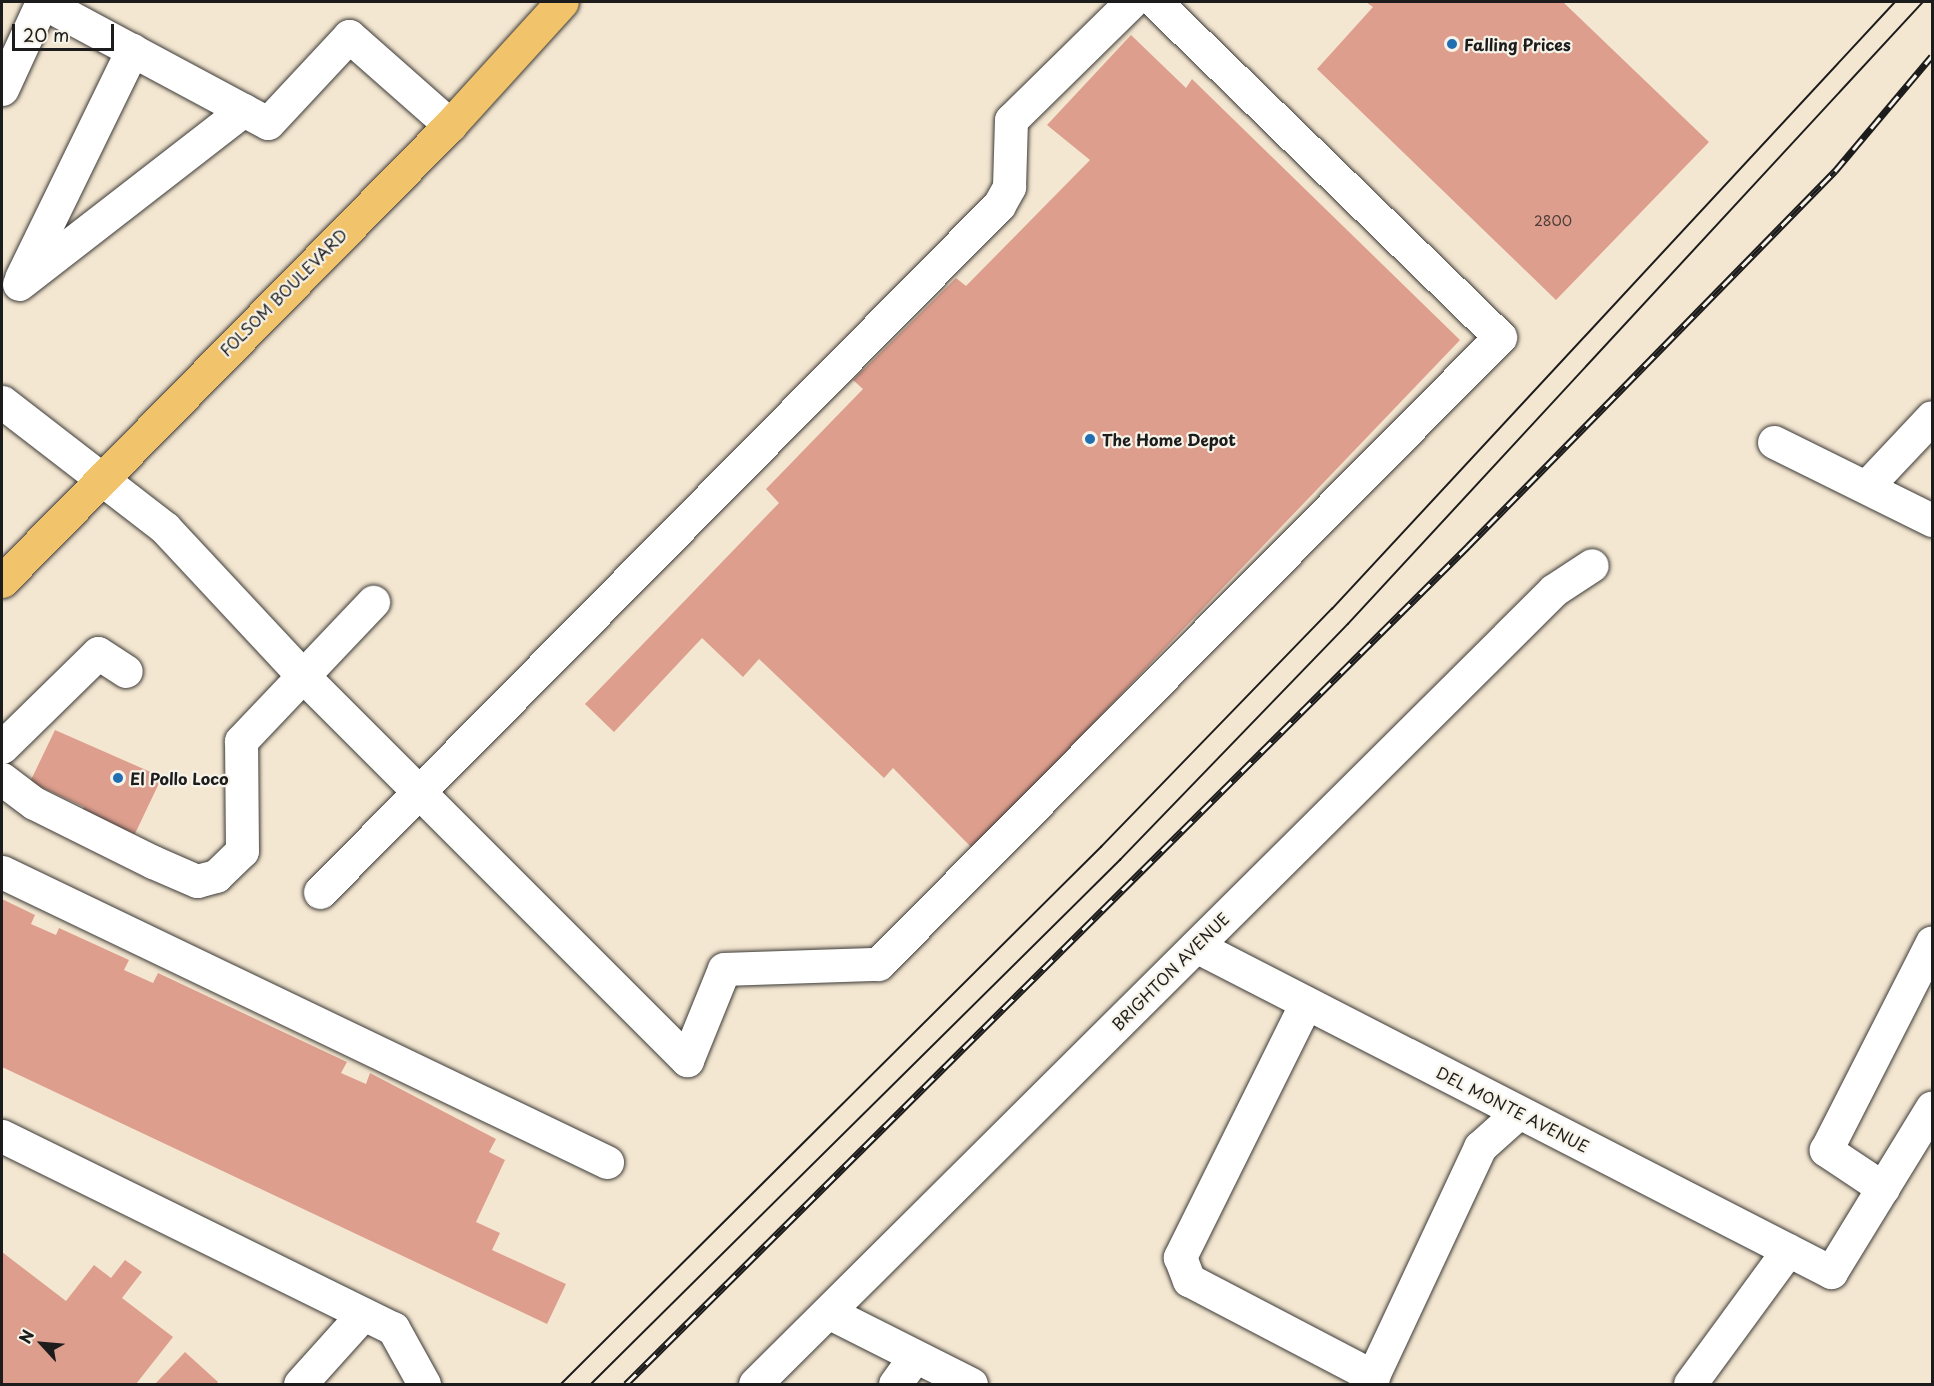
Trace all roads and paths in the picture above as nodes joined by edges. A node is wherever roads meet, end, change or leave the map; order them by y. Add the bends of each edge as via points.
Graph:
1 (42, 2) edge
2 (1131, 2) edge
3 (1155, 2) edge
4 (557, 3) edge
5 (132, 50) junction
6 (2, 89) edge
7 (243, 110) junction
8 (450, 125) junction
9 (2, 402) edge
10 (1932, 417) edge
11 (1774, 442) dead end
12 (99, 478) junction
13 (1866, 488) junction
14 (1932, 520) edge
15 (1592, 565) dead end
16 (2, 581) edge
17 (373, 602) dead end
18 (126, 672) dead end
19 (304, 676) junction
20 (2, 747) edge
21 (2, 779) edge
22 (418, 792) junction
23 (2, 872) edge
24 (320, 892) dead end
25 (1932, 942) edge
26 (1196, 946) junction
27 (1306, 1003) junction
28 (1932, 1107) edge
29 (1519, 1112) junction
30 (2, 1136) edge
31 (607, 1162) dead end
32 (1883, 1188) junction
33 (1788, 1250) junction
34 (828, 1312) junction
35 (363, 1314) junction
36 (915, 1356) junction
37 (1371, 1380) edge
38 (300, 1384) edge
39 (424, 1384) edge
40 (755, 1384) edge
41 (895, 1384) edge
42 (971, 1384) edge
43 (1690, 1384) edge

1 - 5 street
1 - 6 street
2 - 22 street via 1011,120 1009,187 999,205
3 - 22 street via 1500,337 878,964 724,969 687,1060
4 - 8 main road, FOLSOM BOULEVARD
5 - 7 street
5 - 7 street via 19,284
7 - 8 street via 268,123 349,36
8 - 12 main road, FOLSOM BOULEVARD
9 - 12 street
10 - 13 street
11 - 13 street
12 - 16 main road, FOLSOM BOULEVARD
12 - 19 street via 165,528
13 - 14 street
15 - 26 street, BRIGHTON AVENUE via 1554,590
17 - 19 street
18 - 20 street via 98,653
19 - 21 street via 241,741 242,851 216,876 197,881 34,803
19 - 22 street
22 - 24 street
23 - 31 street
25 - 32 street via 1826,1150
26 - 27 street, DEL MONTE AVENUE
26 - 34 street, BRIGHTON AVENUE
27 - 29 street, DEL MONTE AVENUE
27 - 37 street via 1180,1257 1189,1280
28 - 32 street
29 - 33 street, DEL MONTE AVENUE
29 - 37 street via 1480,1147
30 - 35 street
32 - 33 street, DEL MONTE AVENUE via 1831,1272
33 - 43 street via 1754,1291
34 - 36 street
34 - 40 street, BRIGHTON AVENUE
35 - 38 street
35 - 39 street via 393,1328
36 - 41 street
36 - 42 street

